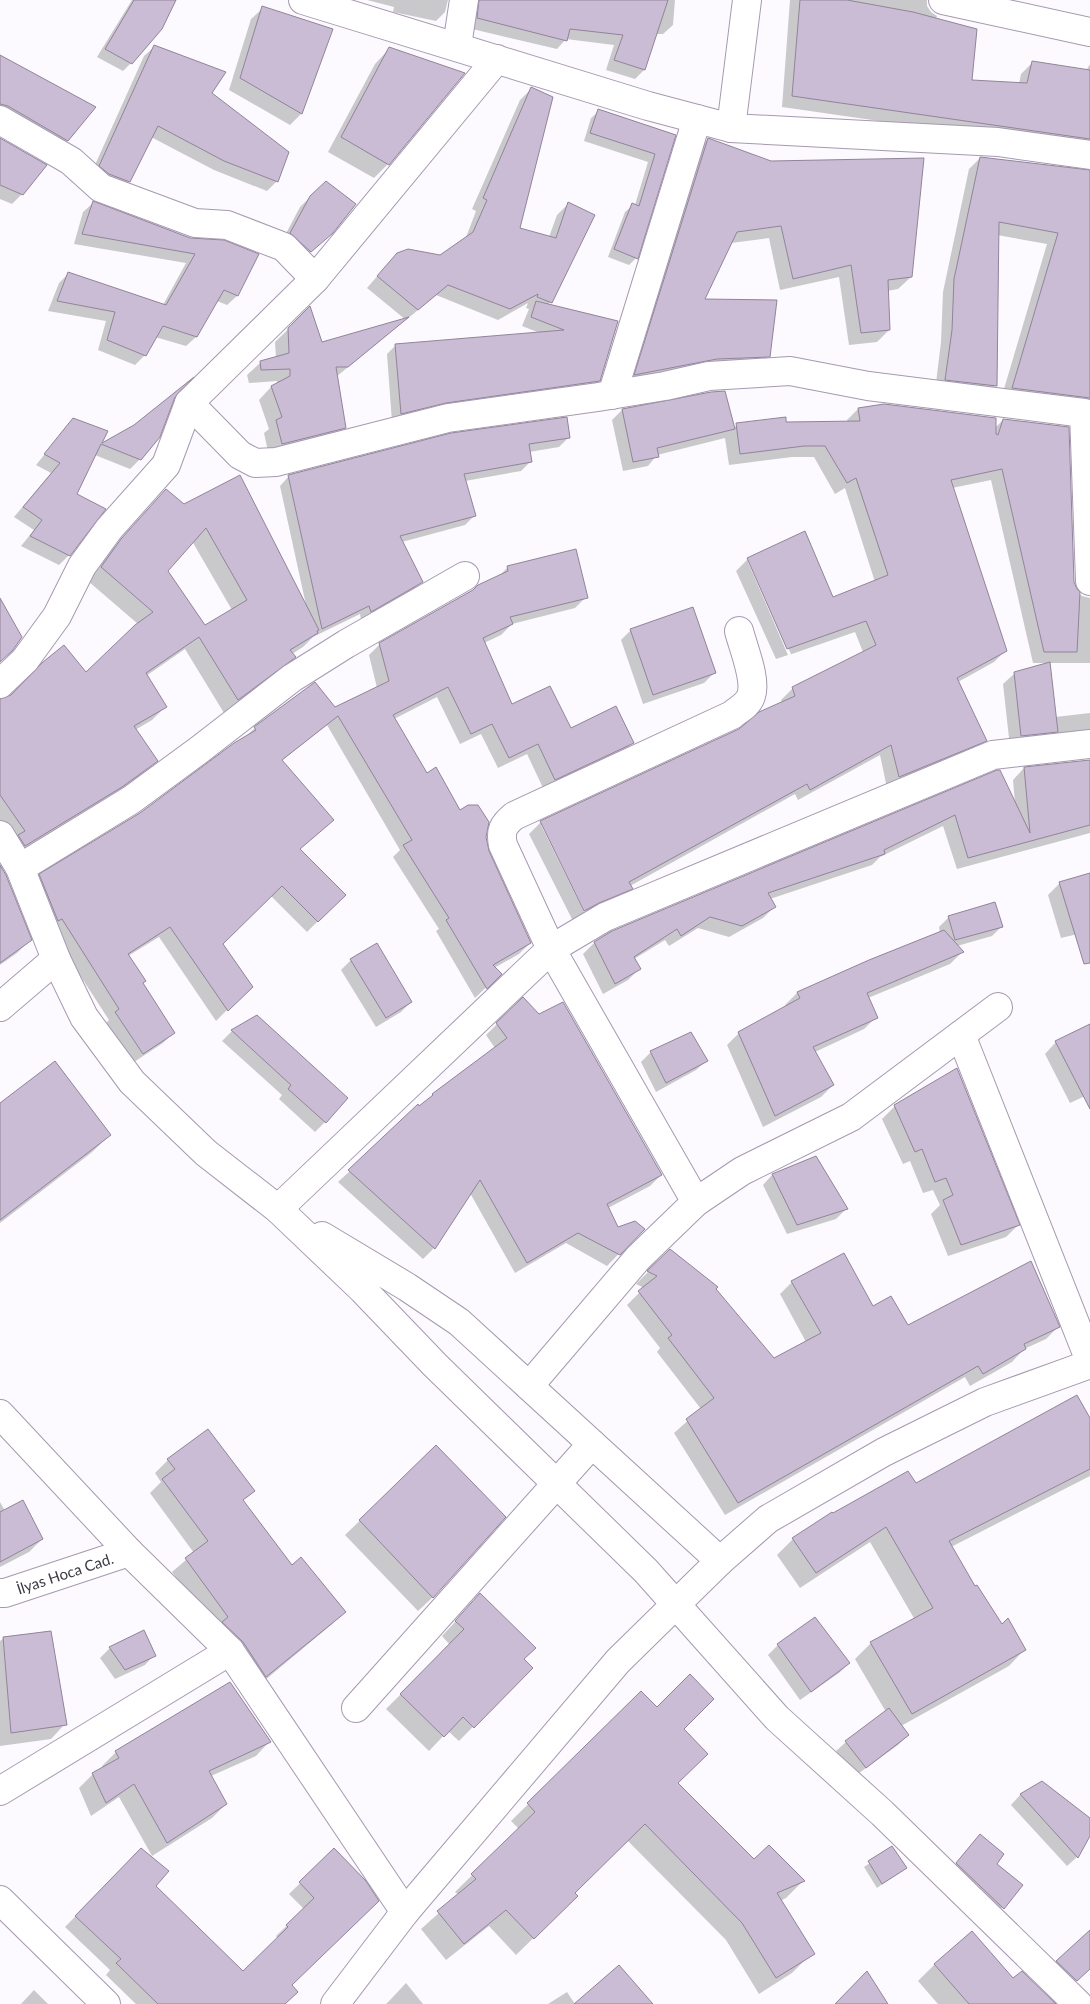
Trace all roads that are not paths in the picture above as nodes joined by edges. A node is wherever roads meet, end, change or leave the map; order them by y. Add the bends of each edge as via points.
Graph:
1 (303, 0) edge
2 (464, 0) edge
3 (746, 0) edge
4 (943, 0) edge
5 (1090, 32) edge
6 (457, 46) junction
7 (497, 59) junction
8 (697, 119) junction
9 (0, 120) edge
10 (731, 128) junction
11 (1090, 155) edge
12 (315, 279) junction
13 (612, 395) junction
14 (189, 403) junction
15 (466, 576) dead end
16 (1090, 581) edge
17 (739, 631) dead end
18 (0, 684) edge
19 (1090, 744) edge
20 (0, 836) edge
21 (20, 868) junction
22 (550, 949) junction
23 (56, 959) junction
24 (0, 1007) edge
25 (998, 1007) dead end
26 (961, 1035) junction
27 (696, 1202) junction
28 (278, 1210) junction
29 (1090, 1362) edge
30 (529, 1386) junction
31 (0, 1414) edge
32 (592, 1444) junction
33 (556, 1482) junction
34 (130, 1552) junction
35 (720, 1560) junction
36 (0, 1593) edge
37 (676, 1604) junction
38 (230, 1651) junction
39 (356, 1708) dead end
40 (0, 1791) edge
41 (0, 1900) edge
42 (405, 1912) junction
43 (337, 2003) edge
44 (106, 2004) edge
45 (1078, 2004) edge

1 - 6 street
2 - 6 street
3 - 10 street
4 - 5 street
6 - 7 street
7 - 8 street
7 - 12 street
8 - 10 street
8 - 13 street
9 - 12 street via 71,161 100,188 195,223 227,226 284,247
10 - 11 street via 998,142
12 - 14 street
13 - 14 street via 448,418 276,462 255,463 240,455
13 - 16 street via 709,376 790,371 868,386 1084,413
14 - 18 street via 166,465 109,529 82,566 58,616 25,660
15 - 21 street via 292,678 131,800
17 - 22 street via 753,683 751,696 745,705 732,715 514,816 505,824 501,835 503,845
19 - 22 street via 992,754 605,916
20 - 21 street
21 - 23 street
22 - 27 street
22 - 28 street
23 - 24 street
23 - 28 street via 84,1017 132,1082 206,1153
25 - 26 street
26 - 27 street via 851,1117 742,1171
26 - 29 street
27 - 30 street via 638,1258
28 - 30 street via 459,1322
28 - 33 street
29 - 35 street via 984,1402 884,1452 768,1519
30 - 32 street
31 - 34 street
32 - 33 street
32 - 35 street
33 - 37 street
33 - 39 street
34 - 36 street, İlyas Hoca Cad.
34 - 38 street
35 - 37 street
37 - 42 street via 618,1661
37 - 45 street via 776,1718 882,1813
38 - 40 street
38 - 42 street
41 - 44 street
42 - 43 street

